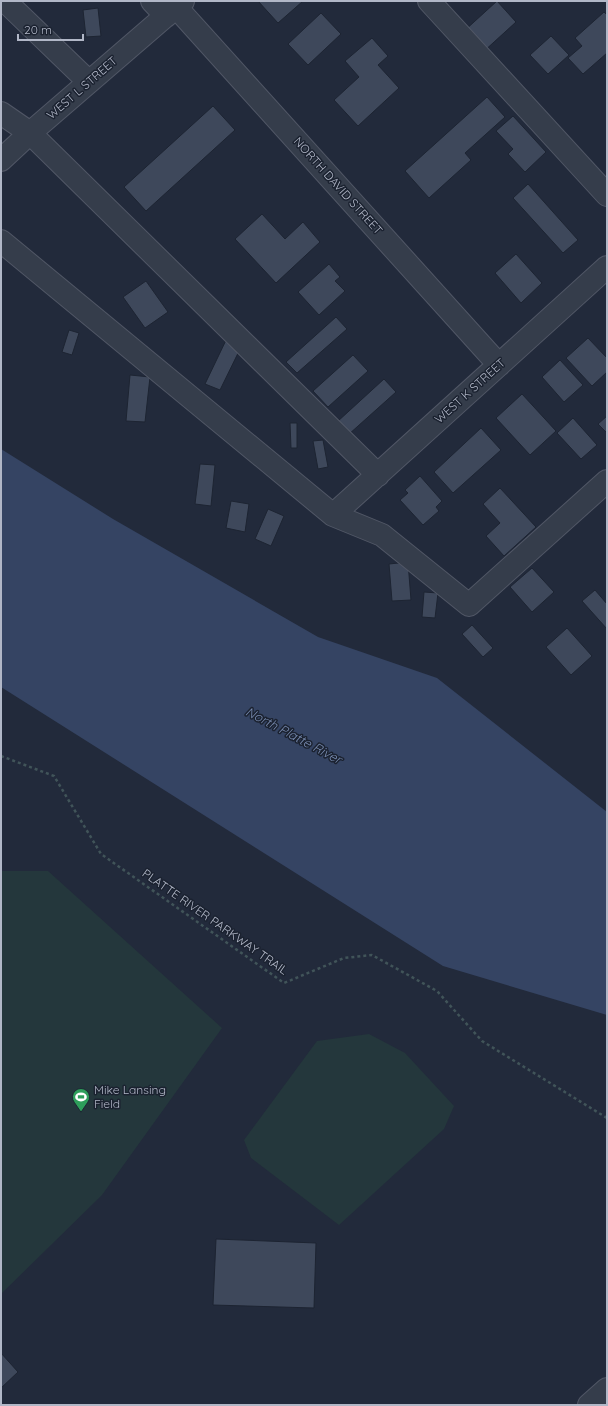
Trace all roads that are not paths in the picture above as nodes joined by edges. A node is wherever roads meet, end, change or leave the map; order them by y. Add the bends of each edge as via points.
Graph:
1 (5, 1) edge
2 (429, 1) edge
3 (169, 6) edge
4 (89, 82) junction
5 (1, 113) edge
6 (30, 133) junction
7 (1, 160) edge
8 (607, 195) edge
9 (1, 241) edge
10 (607, 267) edge
11 (499, 365) junction
12 (378, 474) junction
13 (607, 481) edge
14 (333, 515) junction
15 (607, 1389) edge
16 (589, 1405) edge

1 - 4 street
2 - 8 street
3 - 4 street, WEST L STREET
3 - 11 street, NORTH DAVID STREET
4 - 6 street, WEST L STREET
5 - 6 street
6 - 7 street, WEST L STREET
6 - 12 street
9 - 14 street
10 - 11 street, WEST K STREET
11 - 12 street, WEST K STREET
12 - 14 street, WEST K STREET
13 - 14 street via 469,605 382,535
15 - 16 street

